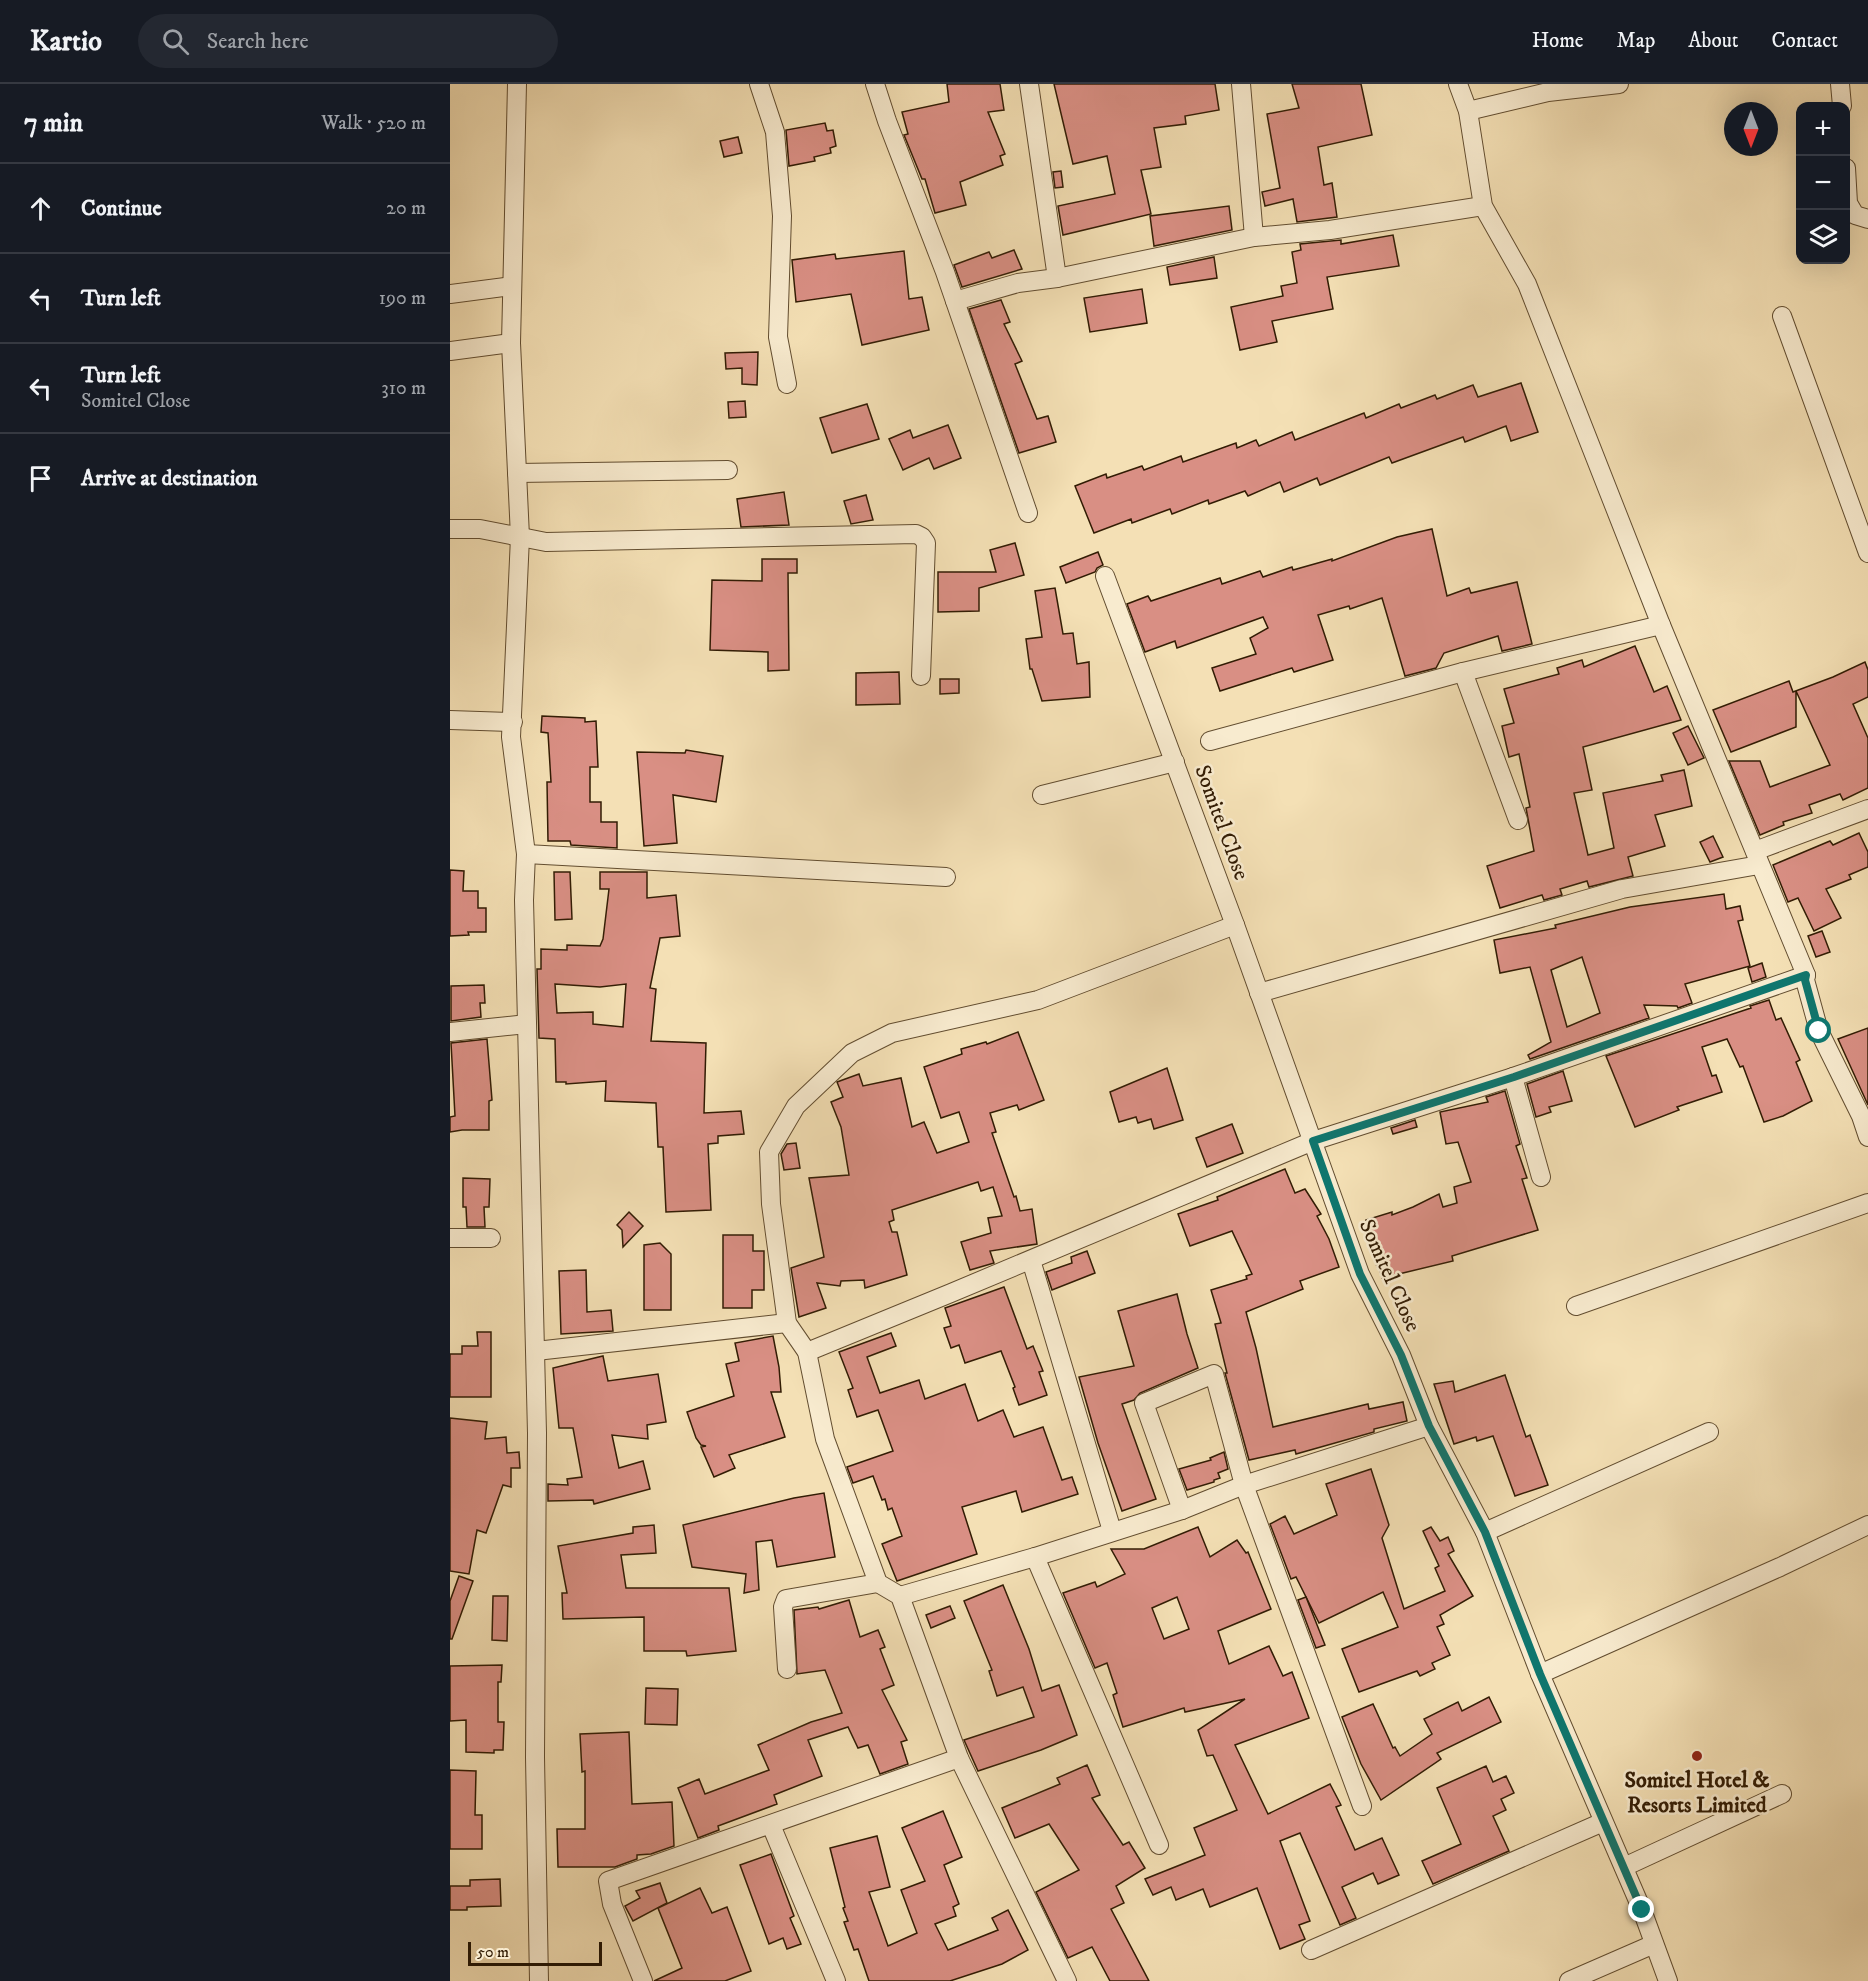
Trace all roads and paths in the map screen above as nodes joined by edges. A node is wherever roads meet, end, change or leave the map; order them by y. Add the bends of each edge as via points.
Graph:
1 (517, 84) edge
2 (759, 84) edge
3 (875, 84) edge
4 (1029, 84) edge
5 (1241, 84) edge
6 (1458, 84) edge
7 (1619, 84) edge
8 (1840, 84) edge
9 (1842, 102) edge
10 (1468, 111) junction
11 (1484, 206) junction
12 (1850, 206) edge
13 (1868, 219) edge
14 (1254, 237) junction
15 (1058, 278) junction
16 (512, 286) junction
17 (450, 294) edge
18 (955, 301) junction
19 (1782, 316) dead end
20 (511, 343) junction
21 (450, 351) edge
22 (787, 384) dead end
23 (728, 470) dead end
24 (517, 473) junction
25 (1028, 513) dead end
26 (450, 529) edge
27 (520, 537) junction
28 (1868, 553) edge
29 (1105, 576) dead end
30 (1661, 626) junction
31 (1463, 672) junction
32 (921, 676) dead end
33 (450, 720) edge
34 (513, 722) junction
35 (1210, 741) dead end
36 (1175, 762) junction
37 (1042, 795) dead end
38 (1868, 809) edge
39 (1518, 820) dead end
40 (526, 854) junction
41 (1757, 858) junction
42 (946, 878) dead end
43 (1235, 925) junction
44 (1806, 975) junction
45 (1259, 993) junction
46 (527, 1024) junction
47 (450, 1032) edge
48 (1514, 1077) junction
49 (1868, 1137) edge
50 (1313, 1141) junction
51 (1541, 1177) dead end
52 (1868, 1203) edge
53 (450, 1238) edge
54 (491, 1238) dead end
55 (1031, 1260) junction
56 (1576, 1306) dead end
57 (786, 1323) junction
58 (536, 1351) junction
59 (807, 1352) junction
60 (1429, 1426) junction
61 (1709, 1432) dead end
62 (1244, 1485) junction
63 (1182, 1510) junction
64 (1868, 1525) edge
65 (1112, 1531) junction
66 (1485, 1532) junction
67 (1035, 1557) junction
68 (878, 1583) junction
69 (900, 1596) junction
70 (787, 1669) dead end
71 (1540, 1674) junction
72 (958, 1758) junction
73 (1782, 1794) dead end
74 (1362, 1806) dead end
75 (1604, 1822) junction
76 (771, 1825) junction
77 (1159, 1845) dead end
78 (1624, 1868) junction
79 (1654, 1944) junction
80 (1311, 1950) dead end
81 (538, 1981) edge
82 (643, 1981) edge
83 (836, 1981) edge
84 (1068, 1981) edge
85 (1569, 1981) edge
86 (1668, 1981) edge

1 - 16 street
2 - 22 street via 775,132 782,216 778,337
3 - 18 street
4 - 15 street
5 - 14 street
6 - 10 street
7 - 10 street via 1548,92
8 - 9 street
10 - 11 street
11 - 14 street via 1330,230
11 - 30 street via 1527,284
12 - 13 street via 1855,215
14 - 15 street
15 - 18 street via 1018,283
16 - 17 street
16 - 20 street
18 - 25 street
19 - 28 street
20 - 21 street
20 - 24 street
23 - 24 street
24 - 27 street
26 - 27 street via 480,529
27 - 32 street via 546,542 916,534 926,543
27 - 34 street
29 - 36 street, Somitel Close
30 - 31 street
30 - 41 street
31 - 35 street
31 - 39 street
33 - 34 street
34 - 40 street
36 - 37 street
36 - 43 street, Somitel Close
38 - 41 street
40 - 42 street
40 - 46 street
41 - 44 street
41 - 45 street via 1622,889
43 - 45 street, Somitel Close
43 - 57 street via 1038,999 892,1033 852,1053 796,1106 769,1152 771,1204
44 - 48 street
44 - 49 street via 1819,1031
45 - 50 street, Somitel Close
46 - 47 street
46 - 58 street
48 - 50 street
48 - 51 street
50 - 55 street
50 - 60 street, Somitel Close via 1360,1274 1401,1355
52 - 56 street
53 - 54 street
55 - 59 street
55 - 65 street
57 - 58 street
57 - 59 street
58 - 81 street
59 - 68 street via 825,1439
60 - 62 street
60 - 66 street, Somitel Close
61 - 66 street
62 - 63 street
62 - 63 street via 1214,1374 1144,1402
62 - 74 street
63 - 65 street
64 - 71 street
65 - 67 street
66 - 71 street, Somitel Close
67 - 69 street
67 - 77 street
68 - 69 street
68 - 70 street via 786,1599 783,1607
69 - 72 street
71 - 75 street, Somitel Close
72 - 76 street
72 - 84 street
73 - 78 street
75 - 78 street, Somitel Close
75 - 80 street
76 - 82 street via 608,1881 612,1904
76 - 83 street
78 - 79 street, Somitel Close
79 - 85 street
79 - 86 street, Somitel Close

